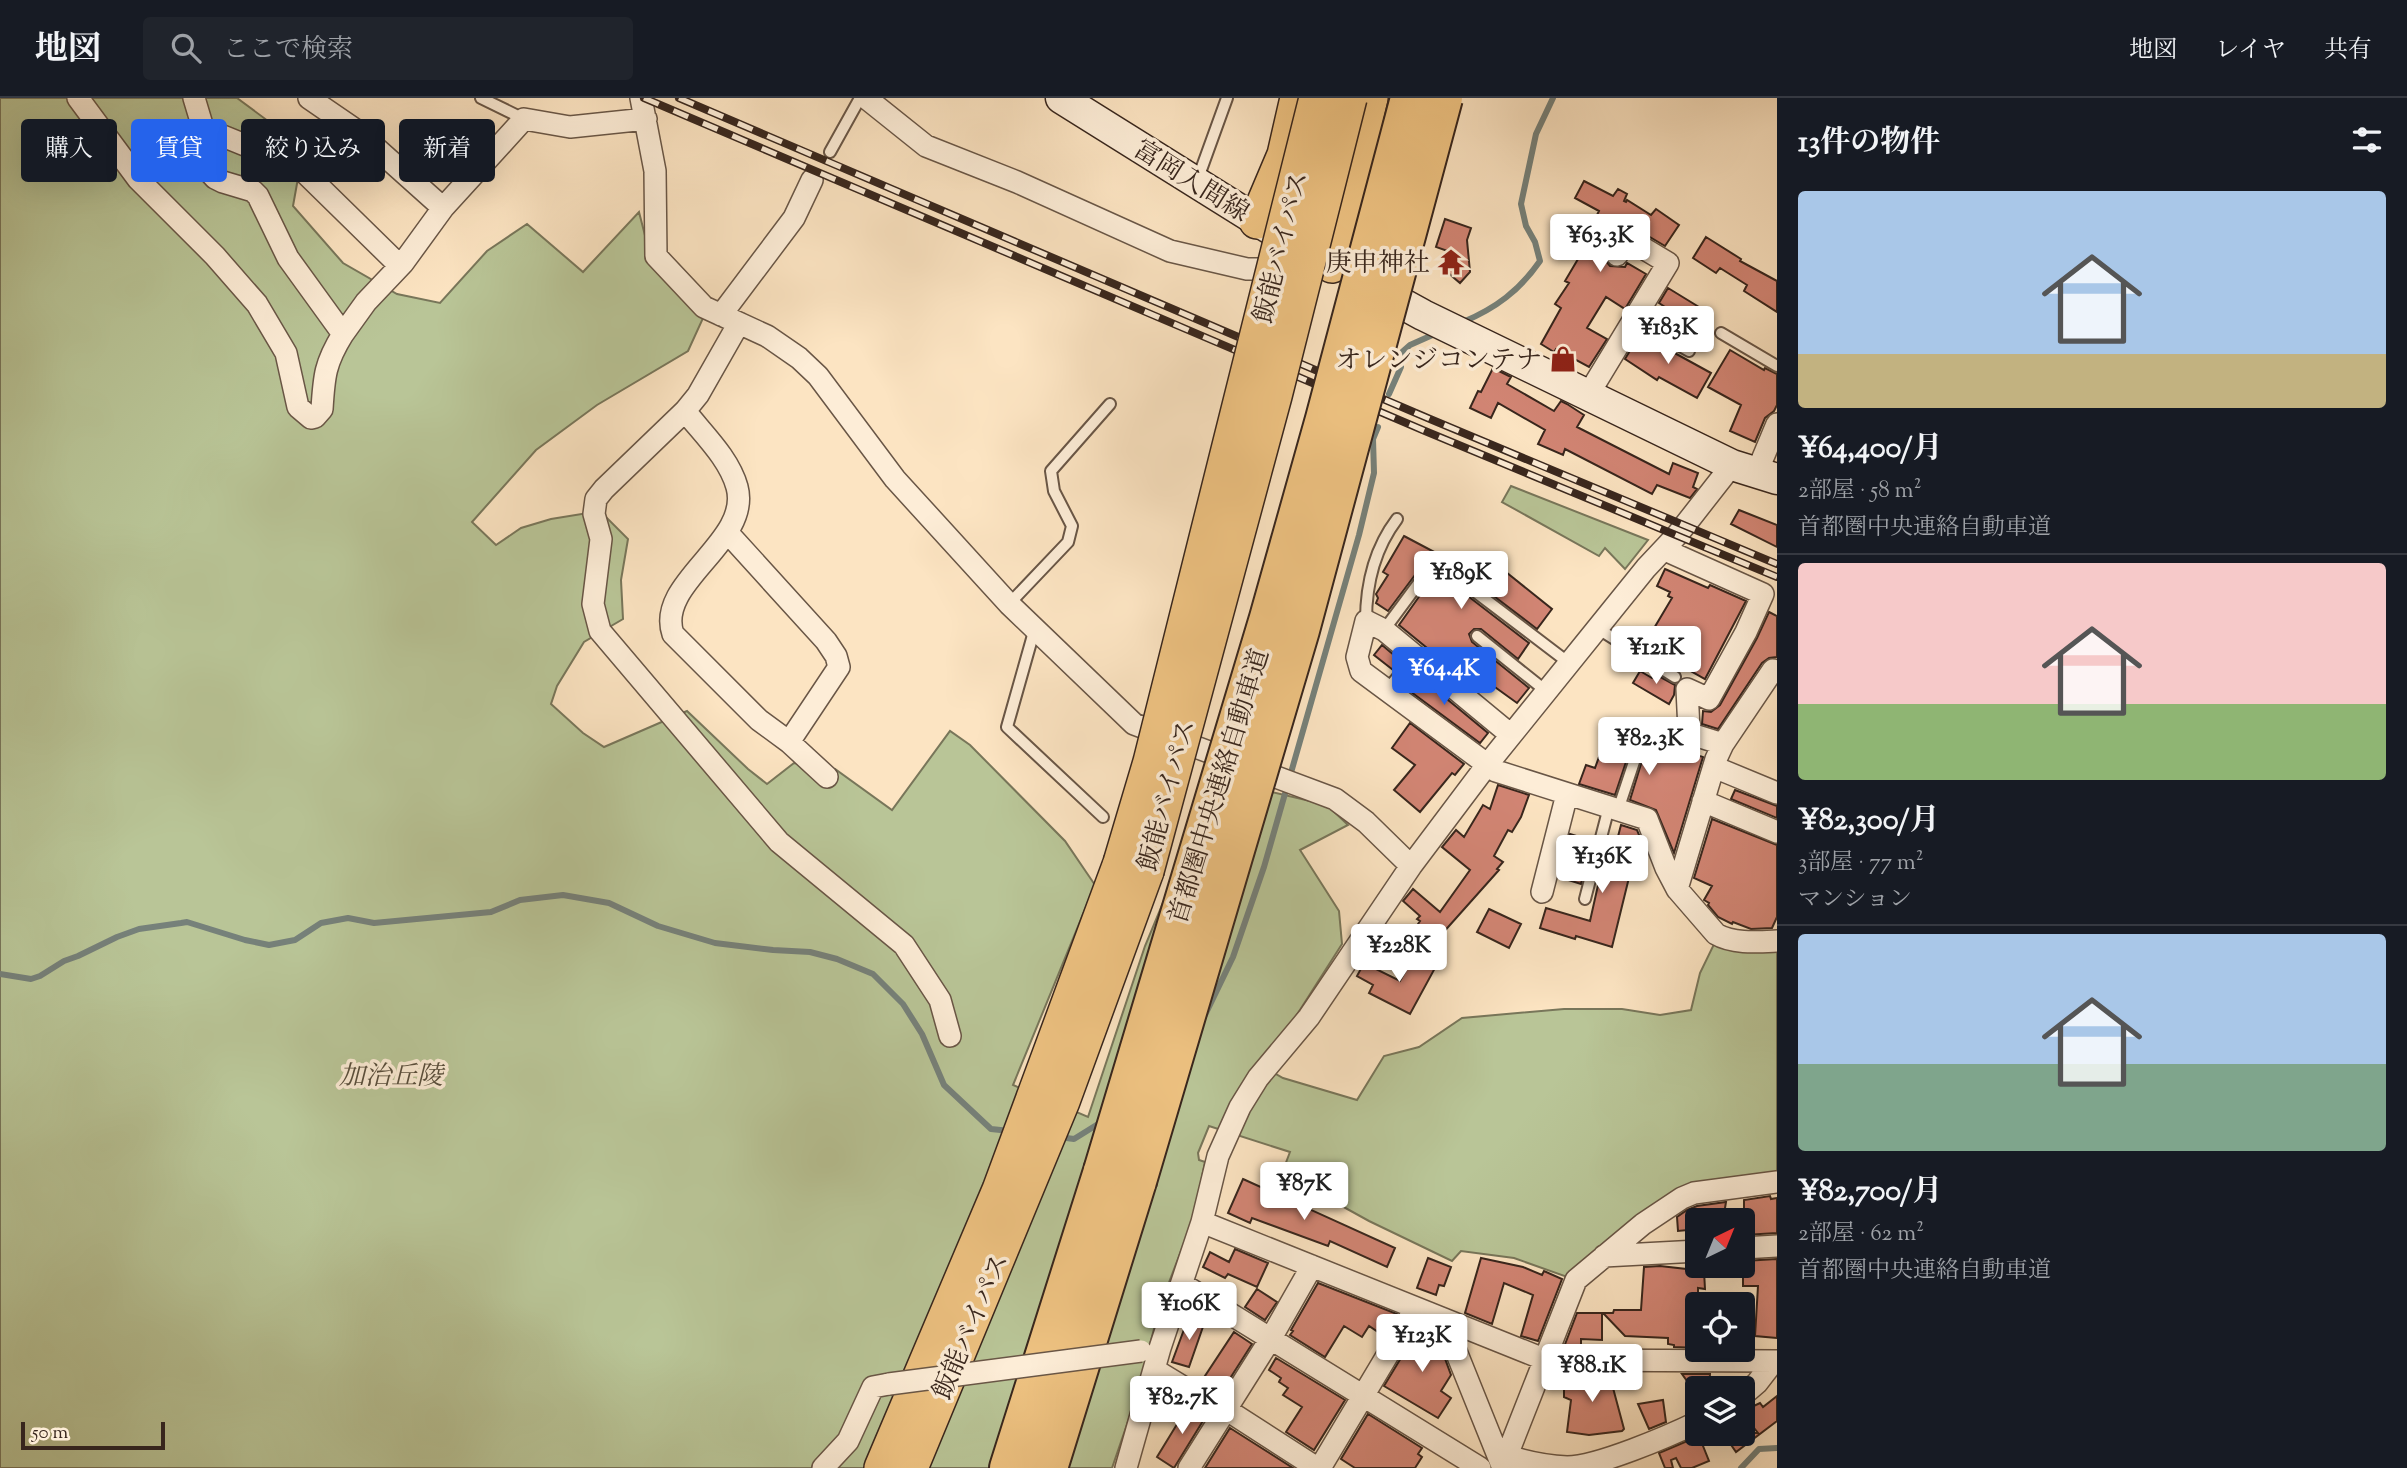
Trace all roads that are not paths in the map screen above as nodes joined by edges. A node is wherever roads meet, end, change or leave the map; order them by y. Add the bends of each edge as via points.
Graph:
1 (78, 98) edge
2 (194, 98) edge
3 (309, 98) edge
4 (481, 98) edge
5 (641, 98) edge
6 (860, 98) edge
7 (866, 98) edge
8 (1061, 98) edge
9 (1227, 98) edge
10 (1298, 98) edge
11 (1317, 98) edge
12 (1349, 98) edge
13 (1370, 98) edge
14 (1410, 98) edge
15 (1443, 98) edge
16 (200, 119) edge
17 (646, 119) junction
18 (524, 120) junction
19 (227, 138) edge
20 (830, 152) dead end
21 (812, 180) dead end
22 (227, 182) edge
23 (1196, 183) junction
24 (443, 208) junction
25 (1257, 221) junction
26 (1618, 254) dead end
27 (1325, 261) junction
28 (400, 266) junction
29 (730, 319) junction
30 (1634, 320) junction
31 (1721, 333) dead end
32 (343, 334) junction
33 (1689, 351) dead end
34 (1777, 366) edge
35 (1588, 395) junction
36 (1110, 404) dead end
37 (685, 411) junction
38 (1777, 424) edge
39 (1755, 472) edge
40 (1397, 519) dead end
41 (727, 532) junction
42 (1665, 550) junction
43 (1421, 580) dead end
44 (1465, 584) dead end
45 (1009, 604) junction
46 (1375, 625) junction
47 (1035, 628) junction
48 (1597, 628) junction
49 (1477, 636) dead end
50 (1415, 656) junction
51 (1569, 663) junction
52 (1777, 671) edge
53 (1675, 677) dead end
54 (1387, 690) junction
55 (1546, 691) junction
56 (1511, 735) junction
57 (789, 742) junction
58 (1723, 744) junction
59 (1634, 762) dead end
60 (1487, 765) junction
61 (1714, 766) junction
62 (827, 777) dead end
63 (1777, 793) edge
64 (1567, 794) junction
65 (1703, 802) junction
66 (1613, 808) junction
67 (1103, 817) dead end
68 (1777, 832) edge
69 (1411, 866) junction
70 (1134, 867) junction
71 (1677, 889) junction
72 (1542, 891) dead end
73 (1585, 899) dead end
74 (1777, 941) edge
75 (950, 1036) dead end
76 (1120, 1176) junction
77 (1777, 1182) edge
78 (1012, 1194) junction
79 (1202, 1222) junction
80 (1777, 1246) edge
81 (1755, 1247) edge
82 (1685, 1252) edge
83 (1604, 1256) junction
84 (1312, 1266) junction
85 (1182, 1284) junction
86 (1415, 1309) junction
87 (1443, 1320) junction
88 (1271, 1338) junction
89 (1151, 1350) junction
90 (1546, 1360) junction
91 (1776, 1361) edge
92 (1155, 1370) junction
93 (1755, 1385) edge
94 (1364, 1395) junction
95 (1227, 1409) junction
96 (1685, 1427) edge
97 (1134, 1465) edge
98 (1504, 1465) edge
99 (823, 1468) edge
100 (882, 1468) edge
101 (910, 1468) edge
102 (1009, 1468) edge
103 (1048, 1468) edge
104 (1189, 1468) edge
105 (1318, 1468) edge
106 (1480, 1468) edge

1 - 32 street via 138,179 257,304 286,354 298,407 311,418 322,409 324,374
2 - 16 street
3 - 24 street via 357,131
4 - 18 lane
5 - 17 street
6 - 20 lane
7 - 27 street via 926,146 1170,251 1247,269 1311,269
8 - 23 main road, 富岡入間線 via 1091,111
9 - 23 lane
10 - 25 highway via 1285,155
11 - 70 highway, 飯能バイパス, bridge via 1151,762
12 - 70 highway, 飯能バイパス, bridge via 1274,396
13 - 27 highway
14 - 76 highway, 首都圏中央連絡自動車道, bridge
15 - 76 highway, 首都圏中央連絡自動車道, bridge via 1300,630
17 - 18 street via 570,127
17 - 29 street via 655,171 656,256 704,307
18 - 24 street
19 - 28 street via 299,167
21 - 29 street via 794,218
22 - 32 street via 258,196 288,258
23 - 25 main road, 富岡入間線
24 - 28 street
25 - 27 main road, 富岡入間線
26 - 30 street via 1628,239 1668,263
27 - 35 main road, 富岡入間線
28 - 32 street
29 - 37 street via 698,395
29 - 45 street via 767,336 818,376 895,479
30 - 33 lane
30 - 35 street
31 - 34 lane
35 - 39 main road, 富岡入間線
36 - 45 lane via 1051,471 1054,491 1072,526 1069,542
37 - 41 street via 728,466 738,488 738,508
37 - 75 street via 596,499 594,514 601,539 593,604 600,631 779,842 904,945 940,1000
38 - 39 street
39 - 42 street
40 - 46 lane via 1384,536 1373,568 1366,607
41 - 57 street via 836,656 839,667
41 - 57 street via 678,597 669,621 673,634 749,710
42 - 48 street
42 - 58 street via 1763,594 1709,699 1687,689 1689,730
43 - 46 lane
44 - 51 lane
45 - 47 street
46 - 50 street
46 - 54 street via 1357,657 1362,671
47 - 67 lane via 1007,727
47 - 69 street via 1134,724 1335,799
48 - 51 street
48 - 53 lane
49 - 55 lane
50 - 54 lane
50 - 56 street
51 - 55 street
52 - 58 street via 1773,670
54 - 60 street
55 - 56 street
56 - 60 street
57 - 62 street
58 - 61 street
59 - 66 lane
60 - 64 street
60 - 69 street
61 - 63 street
61 - 65 street
64 - 66 street
64 - 72 street
65 - 68 street
65 - 71 street
66 - 71 street via 1647,819
66 - 73 lane
69 - 79 street via 1309,1017 1240,1107 1218,1156
70 - 78 highway, 飯能バイパス
71 - 74 street via 1721,937 1751,943
76 - 102 highway, 首都圏中央連絡自動車道
76 - 103 highway, 首都圏中央連絡自動車道
77 - 83 street via 1682,1198
78 - 100 highway, 飯能バイパス
78 - 101 highway, 飯能バイパス
79 - 84 street
79 - 85 street
80 - 81 street
82 - 83 street
83 - 90 street via 1576,1280
84 - 86 street
84 - 88 street
85 - 88 street
85 - 89 street
86 - 87 street
86 - 94 street
87 - 90 street
87 - 98 street
88 - 94 street
88 - 95 street
89 - 92 street
89 - 99 street, bridge via 873,1387 848,1441
90 - 91 street
90 - 98 street
91 - 93 street
92 - 95 street
92 - 97 street
94 - 105 street
94 - 106 street
95 - 104 street
95 - 105 street
96 - 98 street via 1577,1466

